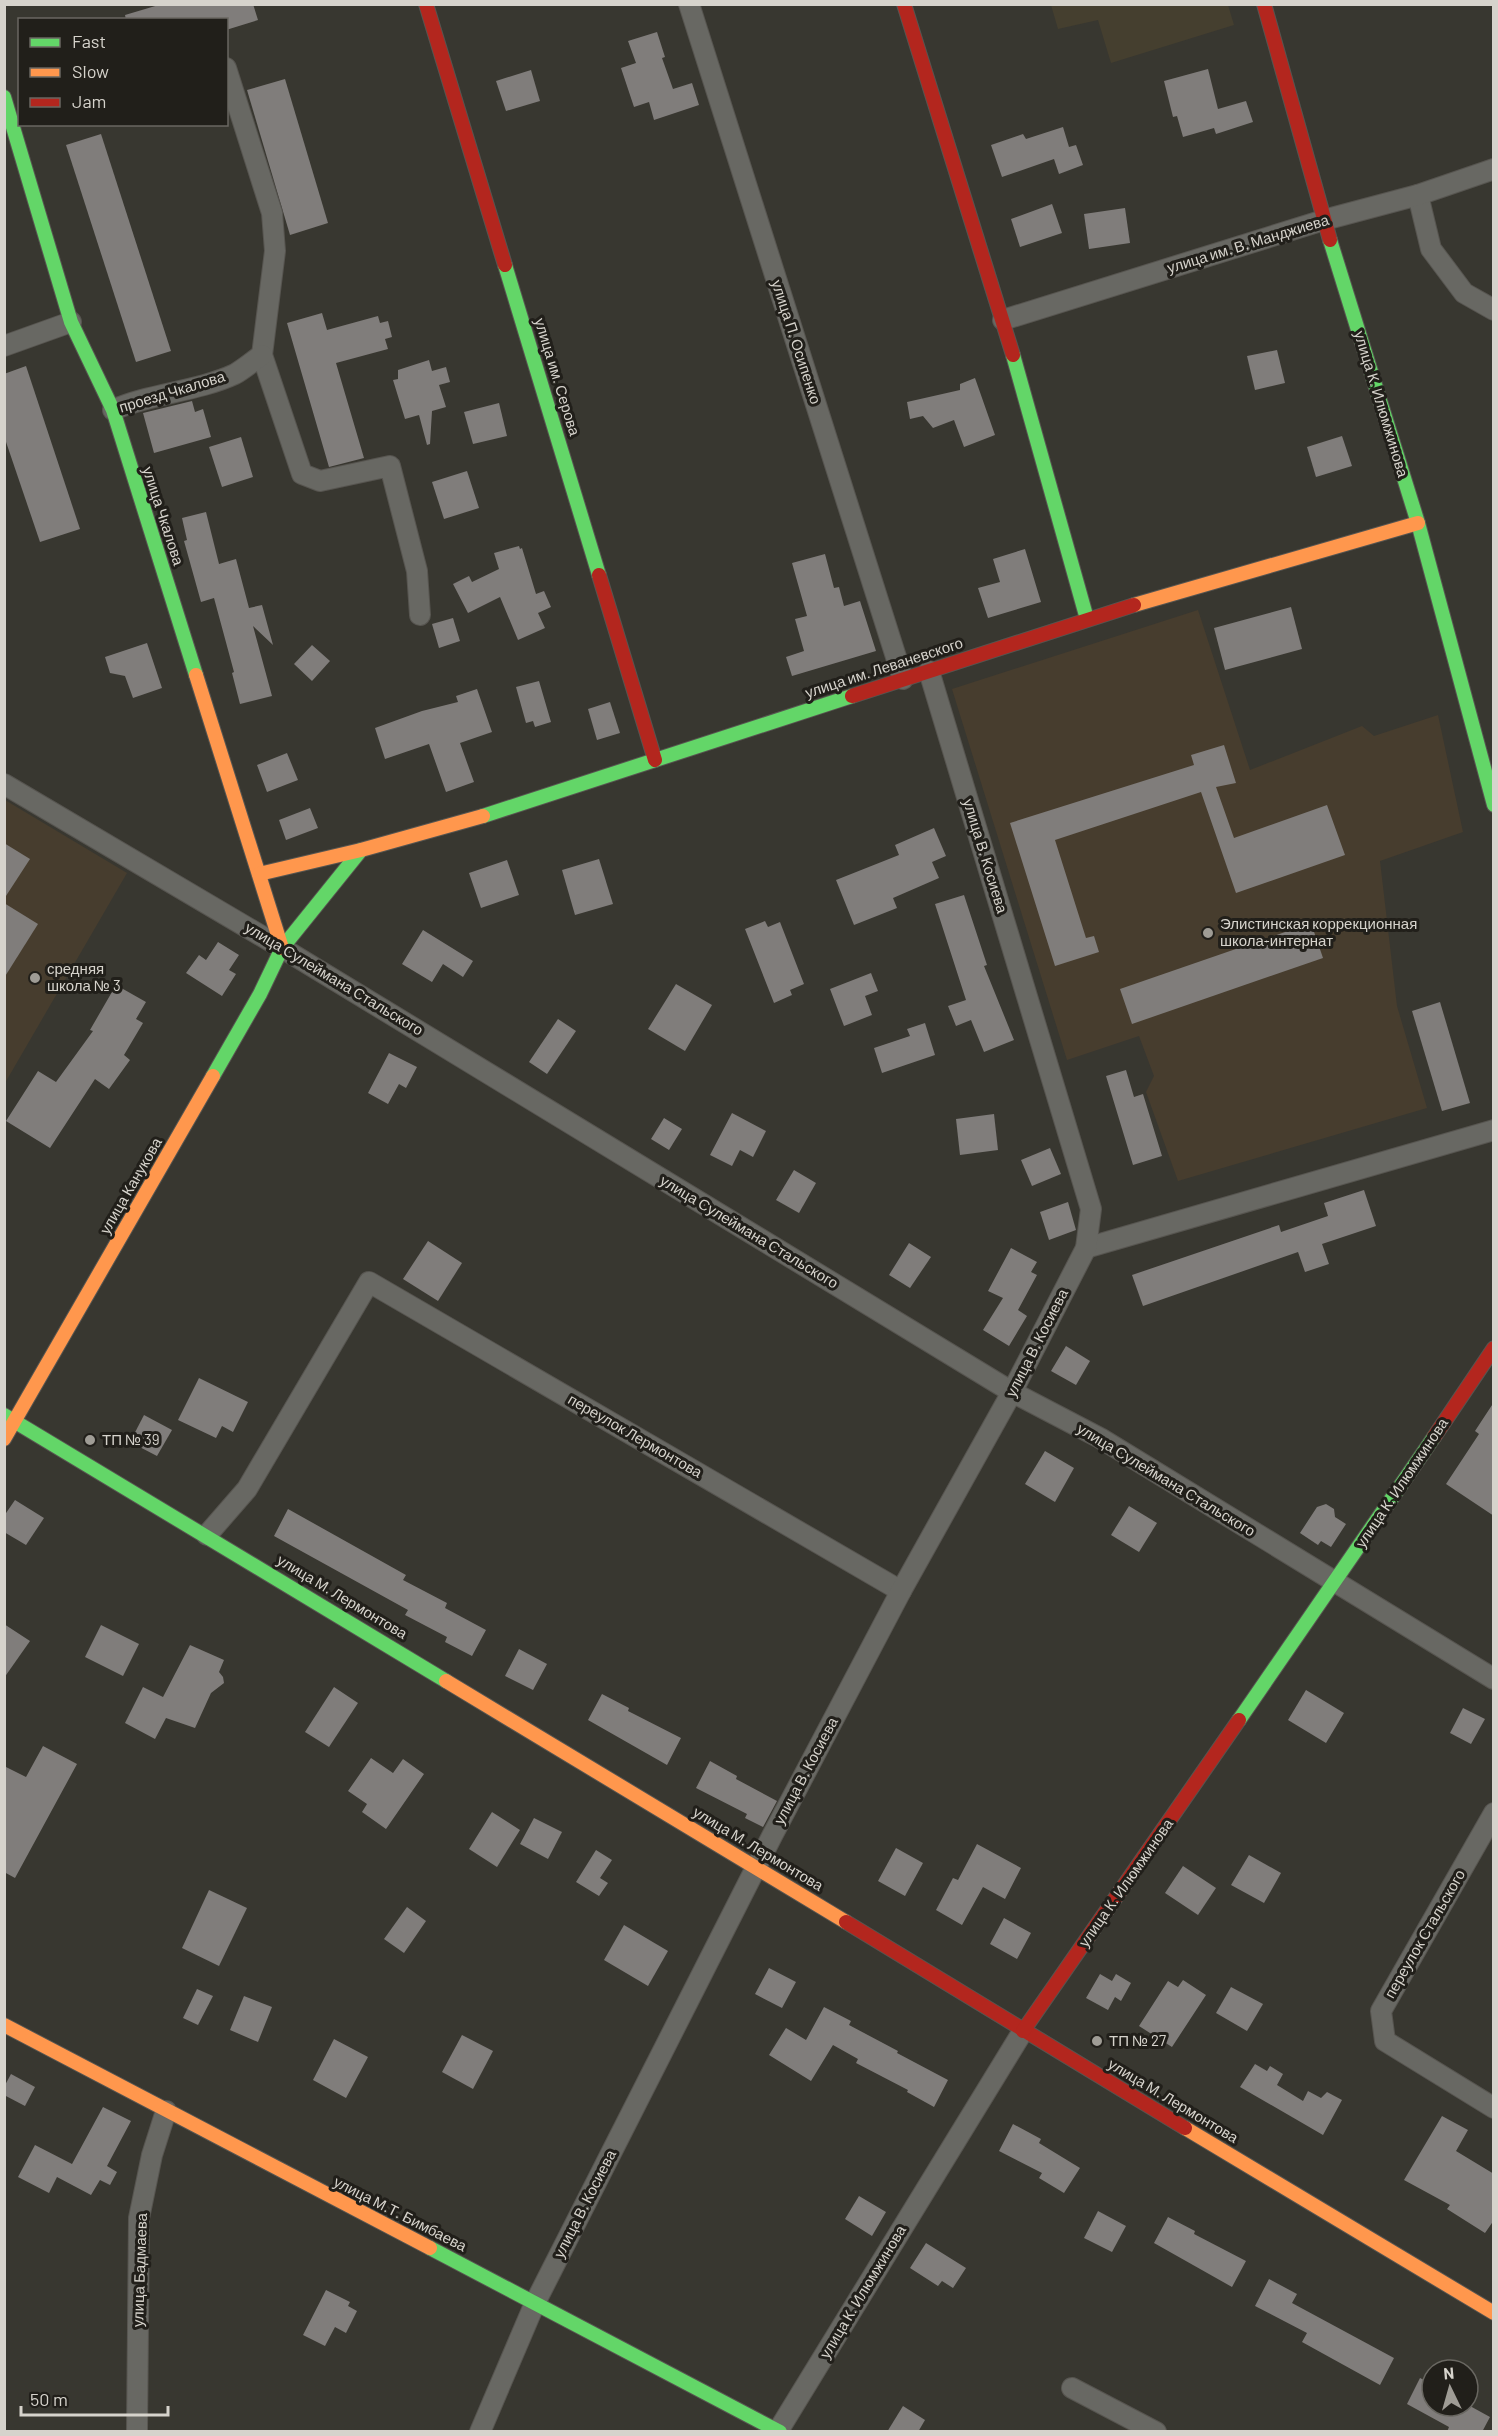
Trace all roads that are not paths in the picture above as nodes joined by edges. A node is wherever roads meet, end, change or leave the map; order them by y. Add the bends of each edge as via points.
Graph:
1 (426, 4) edge
2 (689, 4) edge
3 (904, 4) edge
4 (1264, 4) edge
5 (228, 74) edge
6 (4, 97) edge
7 (1494, 169) edge
8 (1419, 195) junction
9 (1324, 220) junction
10 (1494, 310) edge
11 (1003, 320) junction
12 (71, 322) junction
13 (4, 346) edge
14 (262, 355) junction
15 (113, 411) junction
16 (1418, 523) junction
17 (420, 615) dead end
18 (1087, 619) junction
19 (929, 671) junction
20 (903, 679) junction
21 (655, 760) junction
22 (4, 784) edge
23 (1494, 805) edge
24 (361, 850) junction
25 (259, 874) junction
26 (282, 948) junction
27 (1494, 1130) edge
28 (1086, 1248) junction
29 (1494, 1348) edge
30 (1012, 1392) junction
31 (9, 1418) edge
32 (4, 1439) edge
33 (207, 1535) junction
34 (1334, 1583) junction
35 (901, 1591) junction
36 (1494, 1679) edge
37 (1494, 1814) edge
38 (756, 1867) junction
39 (4, 2025) edge
40 (1023, 2031) junction
41 (1494, 2108) edge
42 (166, 2111) junction
43 (535, 2303) junction
44 (1494, 2313) edge
45 (1072, 2388) dead end
46 (779, 2431) edge
47 (137, 2432) edge
48 (480, 2432) edge
49 (1156, 2432) edge

1 - 21 street, улица им. Серова
2 - 20 street, улица П. Осипенко
3 - 11 street
4 - 9 street, улица К. Илюмжинова
5 - 14 street via 272,213 275,251
6 - 12 street, улица Чкалова
7 - 8 street, улица им. В. Манджиева
8 - 9 street, улица им. В. Манджиева
8 - 10 street via 1431,249 1464,293
9 - 11 street, улица им. В. Манджиева
9 - 16 street, улица К. Илюмжинова
11 - 18 street
12 - 13 street
12 - 15 street, улица Чкалова
14 - 15 street, проезд Чкалова via 236,373
14 - 17 street via 302,474 320,481 390,466 417,571
15 - 25 street, улица Чкалова
16 - 18 street, улица им. Леваневского
16 - 23 street, улица К. Илюмжинова
18 - 19 street, улица им. Леваневского
19 - 20 street, улица им. Леваневского
19 - 28 street, улица В. Косиева via 1091,1209
20 - 21 street, улица им. Леваневского
21 - 24 street, улица им. Леваневского via 509,809
22 - 26 street, улица Сулеймана Стальского
24 - 25 street, улица им. Леваневского
24 - 26 street
25 - 26 street, улица Чкалова
26 - 30 street, улица Сулеймана Стальского
26 - 31 street, улица Канукова via 260,994
27 - 28 street
28 - 30 street, улица В. Косиева
29 - 34 street, улица К. Илюмжинова
30 - 34 street, улица Сулеймана Стальского via 1100,1438
30 - 35 street, улица В. Косиева
31 - 32 street, улица Канукова
31 - 33 street, улица М. Лермонтова
33 - 35 street, переулок Лермонтова via 247,1489 369,1282
33 - 38 street, улица М. Лермонтова
34 - 36 street, улица Сулеймана Стальского
34 - 40 street, улица К. Илюмжинова
35 - 38 street, улица В. Косиева
37 - 41 street, переулок Стальского via 1382,2011 1385,2041
38 - 40 street, улица М. Лермонтова
38 - 43 street, улица В. Косиева
39 - 42 street, улица М.Т. Бимбаева
40 - 44 street, улица М. Лермонтова
40 - 46 street, улица К. Илюмжинова
42 - 43 street, улица М.Т. Бимбаева
42 - 47 street, улица Бадмаева via 139,2218
43 - 46 street, улица М.Т. Бимбаева
43 - 48 street, улица В. Косиева
45 - 49 street

